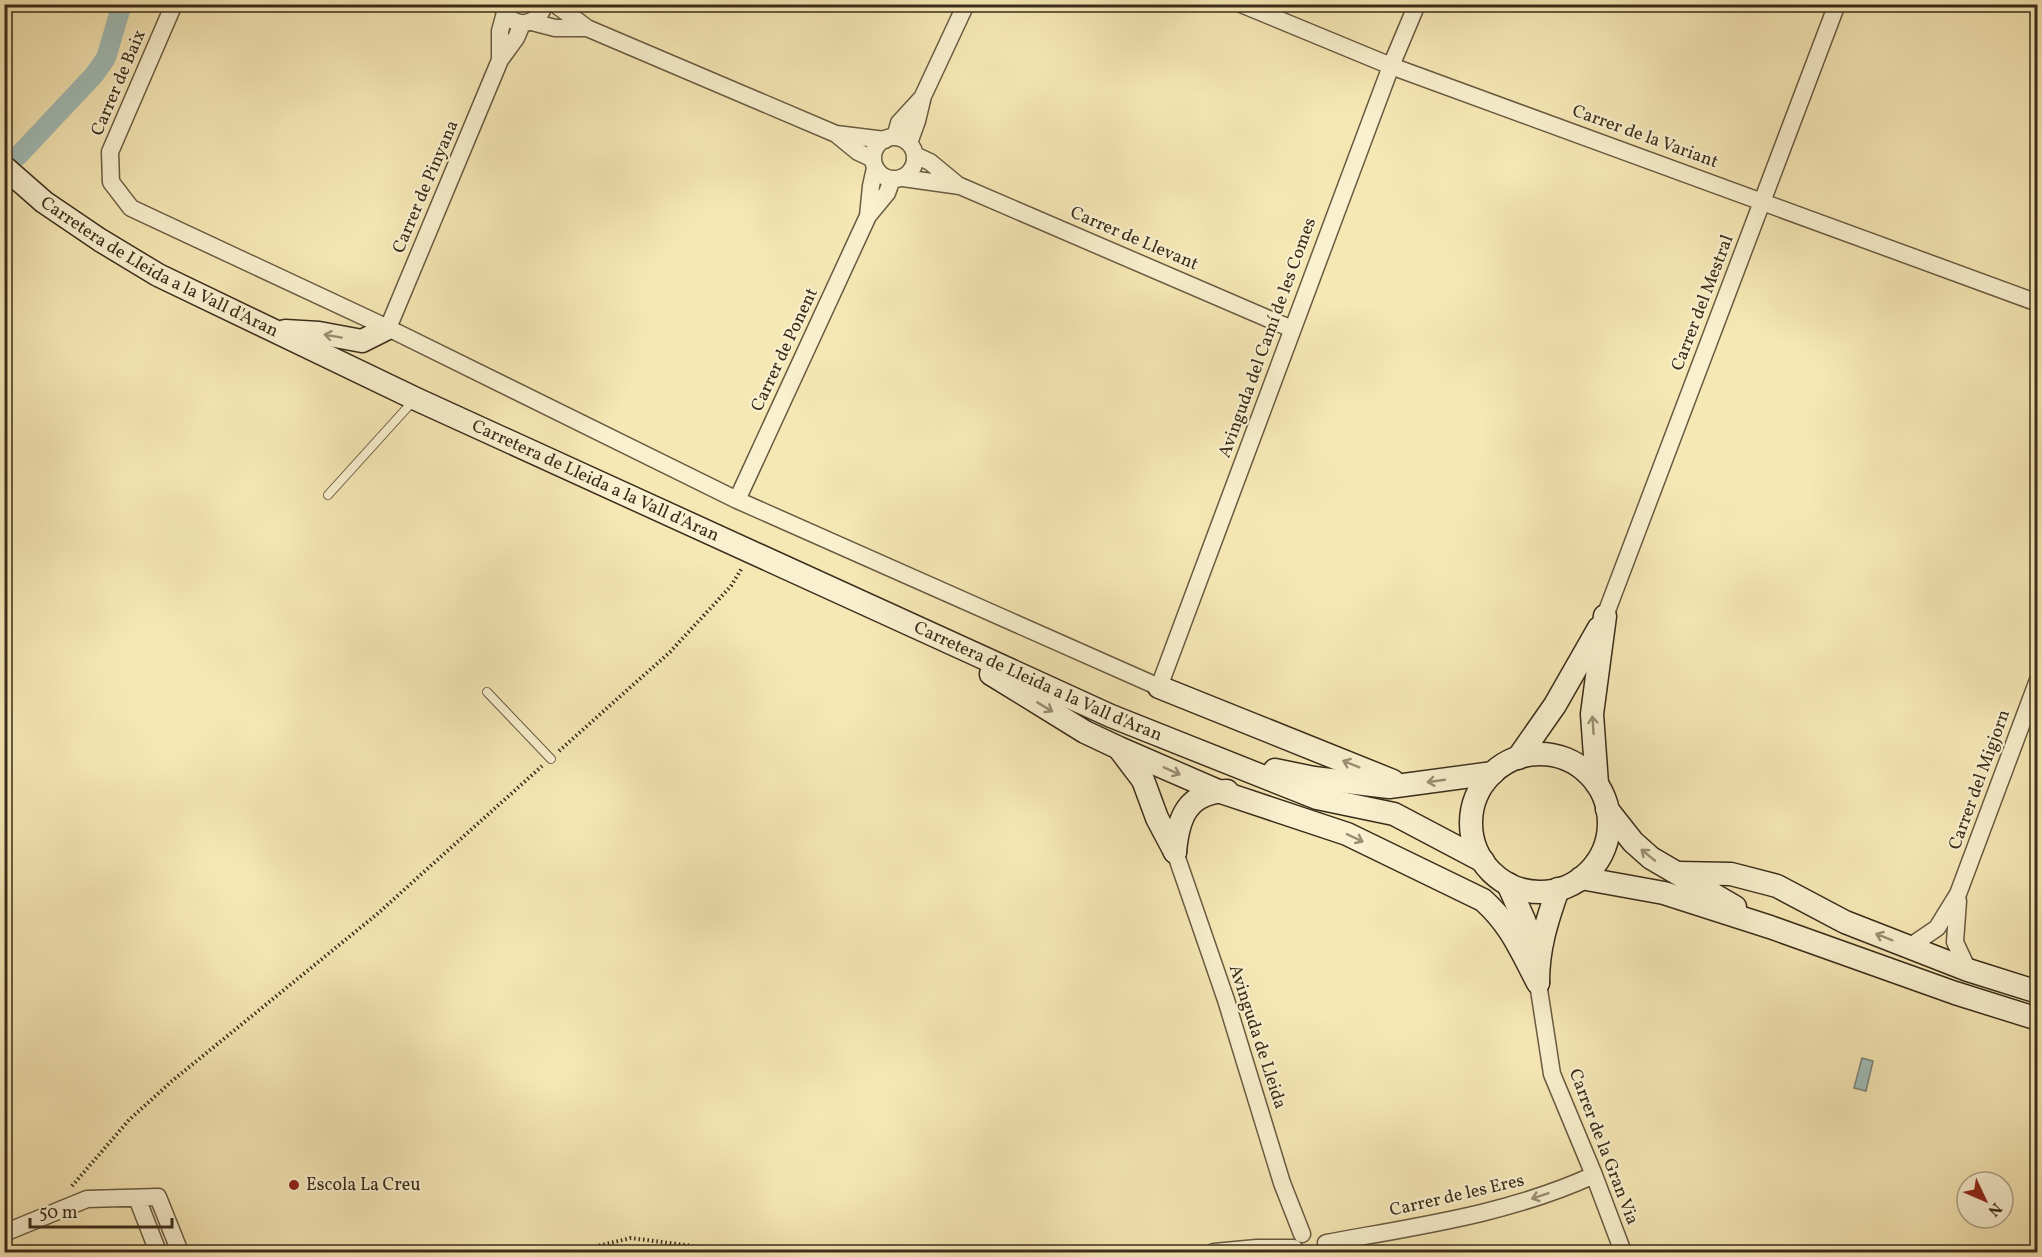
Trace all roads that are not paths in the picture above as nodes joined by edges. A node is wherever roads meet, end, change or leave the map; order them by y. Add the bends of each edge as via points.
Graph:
1 (174, 4) edge
2 (544, 4) edge
3 (555, 4) edge
4 (966, 4) edge
5 (1241, 4) edge
6 (1417, 4) edge
7 (1837, 4) edge
8 (503, 9) edge
9 (527, 23) junction
10 (587, 28) junction
11 (500, 60) junction
12 (1391, 66) junction
13 (836, 134) junction
14 (901, 144) junction
15 (874, 164) junction
16 (4, 167) edge
17 (898, 179) junction
18 (960, 186) junction
19 (1763, 201) junction
20 (868, 216) junction
21 (2037, 303) edge
22 (388, 328) junction
23 (1292, 329) junction
24 (270, 330) junction
25 (416, 399) junction
26 (328, 495) dead end
27 (737, 500) junction
28 (1605, 616) junction
29 (905, 622) junction
30 (2037, 680) edge
31 (1159, 687) junction
32 (487, 692) dead end
33 (1119, 748) junction
34 (1209, 756) junction
35 (1518, 758) junction
36 (551, 759) road end
37 (1493, 773) junction
38 (1597, 784) junction
39 (1405, 786) junction
40 (1218, 791) junction
41 (1317, 798) junction
42 (1607, 809) junction
43 (1175, 852) junction
44 (1483, 861) junction
45 (1678, 873) junction
46 (1581, 878) junction
47 (1508, 884) junction
48 (1558, 889) junction
49 (1958, 894) junction
50 (1770, 927) junction
51 (1909, 947) junction
52 (1538, 959) junction
53 (1968, 970) junction
54 (1538, 983) junction
55 (2037, 992) edge
56 (2037, 1019) edge
57 (1594, 1175) junction
58 (137, 1198) junction
59 (4, 1233) edge
60 (1297, 1245) edge
61 (1326, 1248) edge
62 (158, 1252) edge
63 (180, 1252) edge
64 (1214, 1252) edge
65 (1623, 1252) edge

1 - 22 street, Carrer de Baix via 110,152 111,182 131,208
2 - 9 street, Carrer de Pinyana via 542,13
3 - 10 street, Carrer de Llevant
4 - 14 street via 923,96 917,121
5 - 12 street, Carrer de la Variant
6 - 12 street, Avinguda del Camí de les Comes
7 - 19 street, Carrer del Mestral
8 - 9 street via 515,22
8 - 11 street, Carrer de Pinyana
9 - 10 street, Carrer de Llevant
9 - 11 street, Carrer de Pinyana
10 - 13 street, Carrer de Llevant
11 - 22 street, Carrer de Pinyana
12 - 19 street, Carrer de la Variant
12 - 23 street, Avinguda del Camí de les Comes
13 - 14 street, Carrer de Llevant
13 - 15 street, Carrer de Llevant
14 - 15 street via 876,147
14 - 17 street via 913,168
14 - 18 street, Carrer de Llevant
15 - 17 street via 880,174
15 - 20 street, Carrer de Ponent
16 - 24 main road, Carretera de Lleida a la Vall d'Aran via 44,202 100,240 158,275
17 - 18 street, Carrer de Llevant
17 - 20 street, Carrer de Ponent
18 - 23 street, Carrer de Llevant
19 - 21 street, Carrer de la Variant
19 - 28 street, Carrer del Mestral
20 - 27 street, Carrer de Ponent
22 -> 24 main road via 362,341
22 - 27 street
23 - 31 street, Avinguda del Camí de les Comes
24 - 25 main road, Carretera de Lleida a la Vall d'Aran
25 - 26 lane
25 - 29 main road, Carretera de Lleida a la Vall d'Aran
27 - 31 street
28 - 35 main road via 1555,705
38 -> 28 main road via 1592,714
29 -> 33 main road via 1085,732
29 - 34 main road, Carretera de Lleida a la Vall d'Aran
30 - 49 street, Carrer del Migjorn
39 -> 31 main road
32 - 36 lane
33 -> 40 main road
33 - 43 main road via 1143,780
34 - 39 main road via 1314,778 1389,788
34 - 41 main road
35 - 37 main road
35 - 38 main road via 1540,754 1561,758 1581,768
37 -> 39 main road
37 - 44 main road via 1477,796 1472,815 1472,834
38 - 42 main road
40 - 41 main road
40 - 43 main road via 1193,802 1183,814
40 -> 54 main road via 1347,834 1483,900 1509,927
41 - 44 main road via 1394,814
45 -> 42 main road via 1651,858
42 - 46 main road via 1609,828 1604,847
43 - 60 street, Avinguda de Lleida via 1226,1000
44 - 47 main road
45 - 50 main road
51 -> 45 main road via 1845,922 1777,886 1731,874
46 - 48 main road
46 - 50 main road via 1664,893
47 - 48 main road via 1533,891
47 - 52 main road
48 - 52 main road
49 - 51 street, Carrer del Migjorn via 1937,927
49 - 53 street, Carrer del Migjorn via 1955,942
50 - 56 main road
51 - 53 main road
52 - 54 main road
53 - 55 main road
54 - 57 street, Carrer de la Gran Via via 1552,1074
57 -> 61 street, Carrer de les Eres via 1502,1209
57 - 65 street, Carrer de la Gran Via
58 - 59 street via 87,1199
58 - 62 street
58 - 63 street via 158,1197
60 - 61 street via 1311,1231 1324,1239
60 - 64 street

